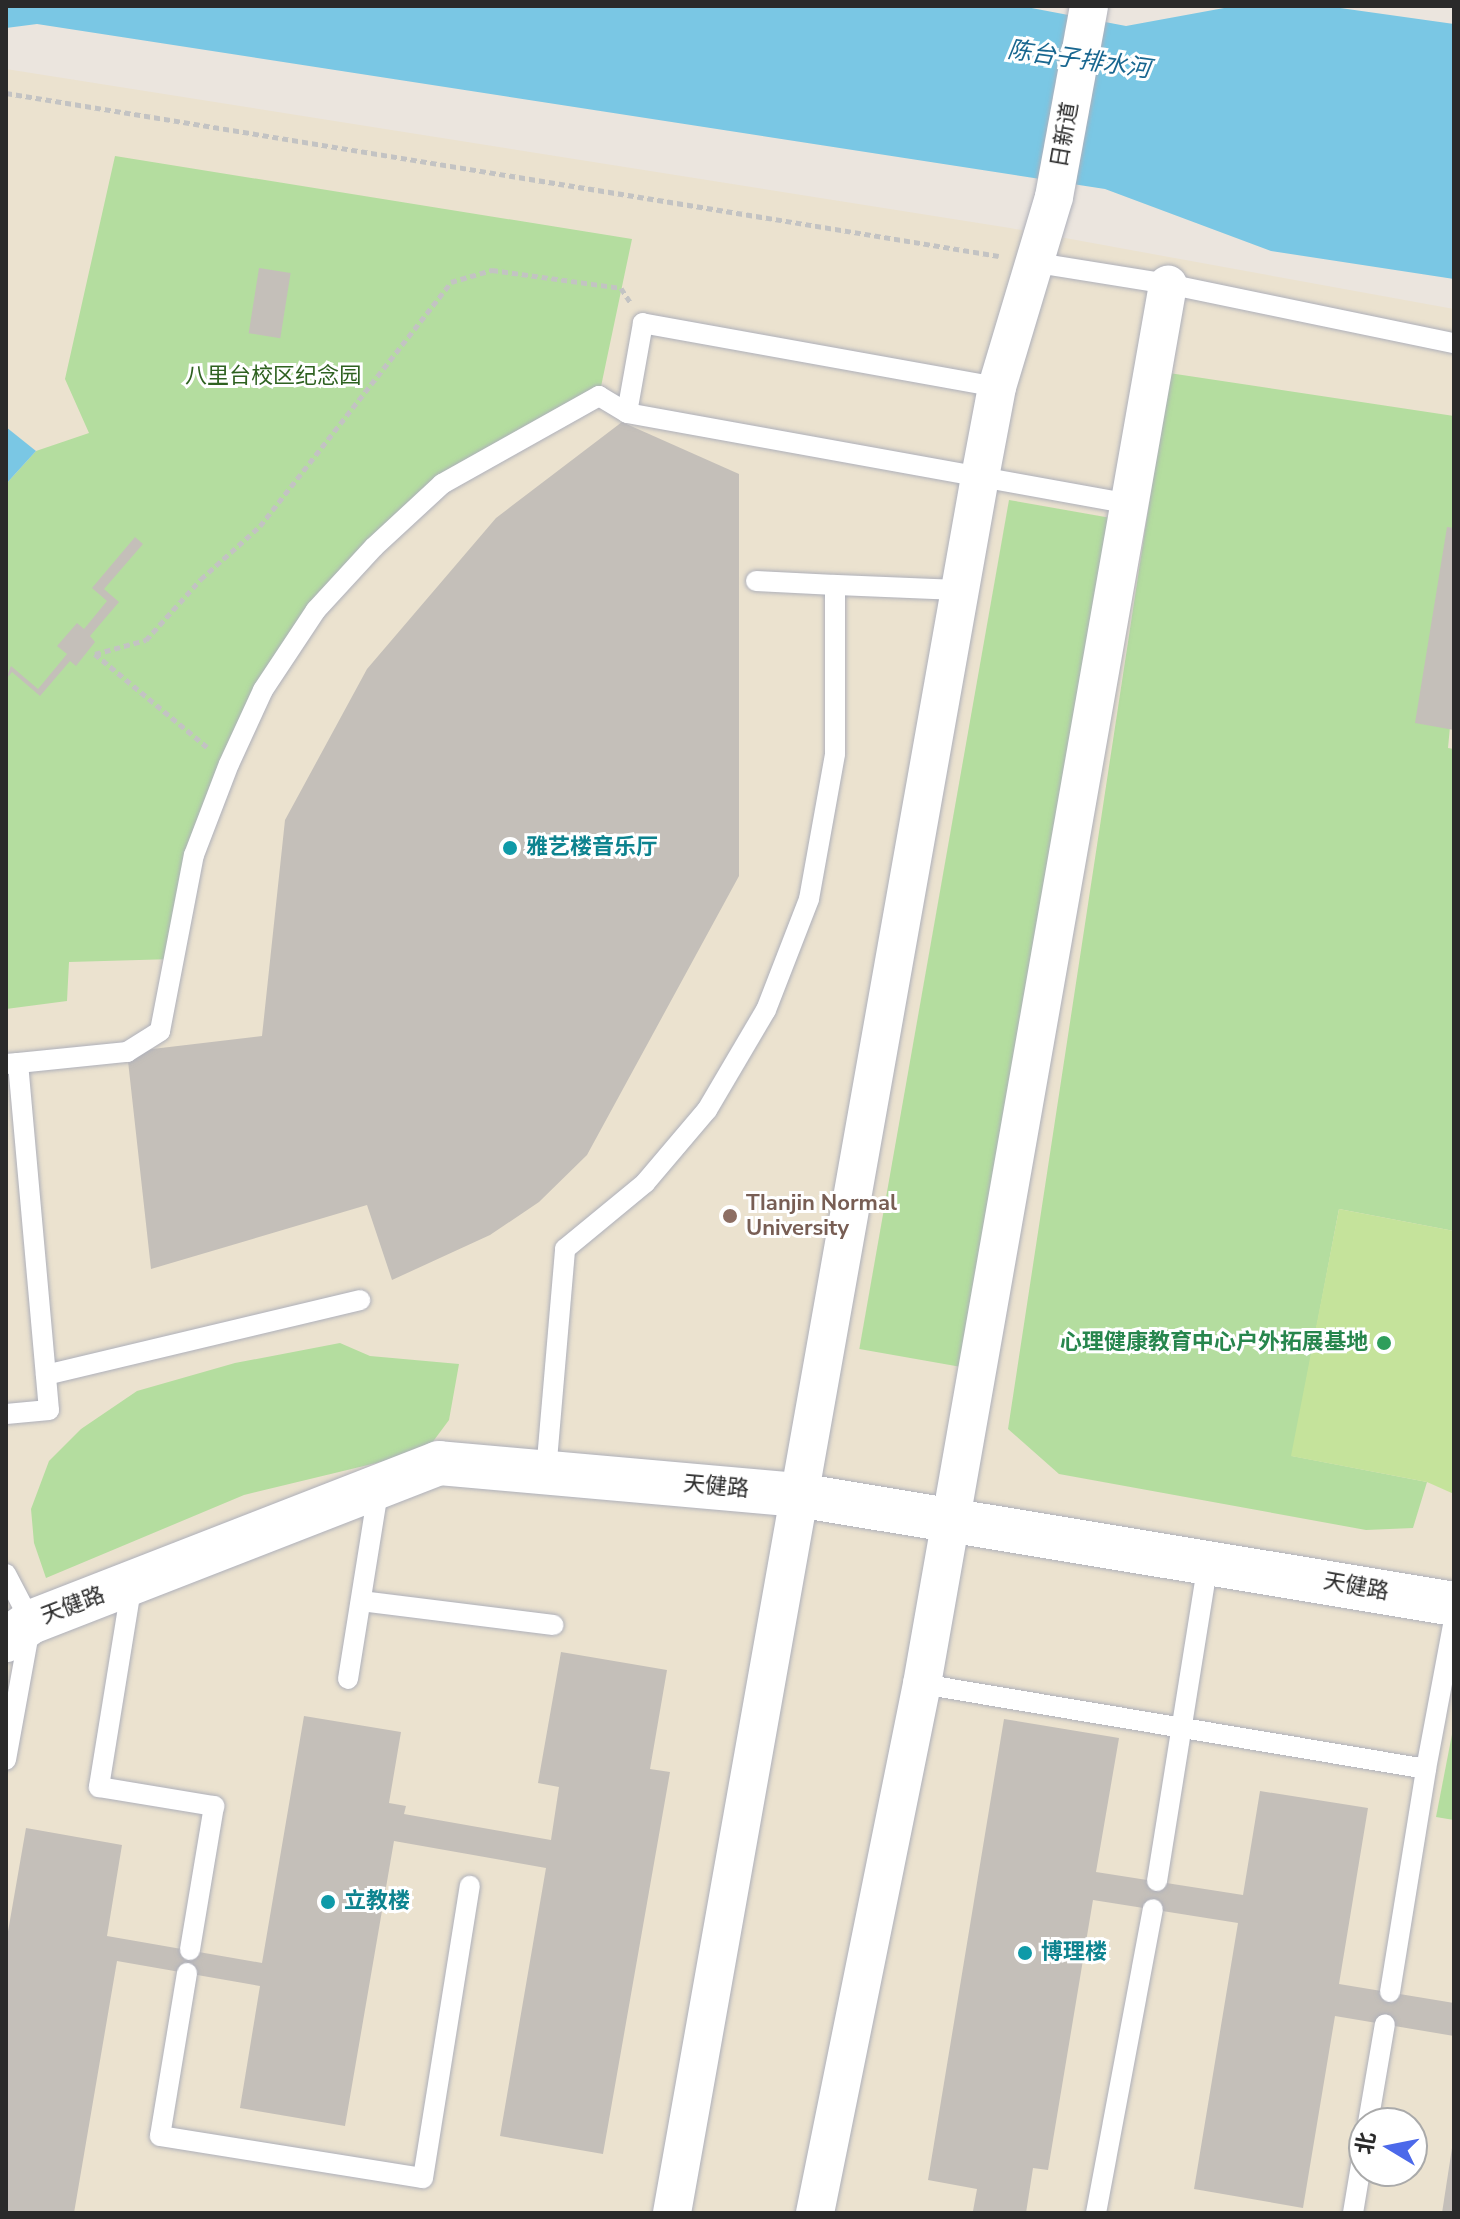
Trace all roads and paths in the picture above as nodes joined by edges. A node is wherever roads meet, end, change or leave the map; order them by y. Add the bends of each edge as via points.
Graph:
1 (1089, 6) edge
2 (6, 93) edge
3 (1031, 262) junction
4 (1168, 284) junction
5 (643, 323) junction
6 (1454, 343) edge
7 (997, 387) junction
8 (627, 413) junction
9 (980, 477) junction
10 (1130, 504) junction
11 (756, 581) dead end
12 (835, 585) junction
13 (960, 590) junction
14 (229, 764) junction
15 (12, 1064) edge
16 (360, 1300) dead end
17 (46, 1375) junction
18 (6, 1414) edge
19 (546, 1472) junction
20 (379, 1486) junction
21 (798, 1495) junction
22 (951, 1518) junction
23 (1208, 1562) junction
24 (6, 1574) edge
25 (132, 1583) junction
26 (361, 1601) junction
27 (1454, 1604) edge
28 (1454, 1620) edge
29 (554, 1625) dead end
30 (18, 1631) edge
31 (348, 1679) dead end
32 (922, 1684) junction
33 (1181, 1728) junction
34 (6, 1760) edge
35 (1426, 1769) junction
36 (1157, 1881) dead end
37 (470, 1886) dead end
38 (1153, 1909) dead end
39 (190, 1950) dead end
40 (187, 1973) dead end
41 (1390, 1992) dead end
42 (1385, 2024) dead end
43 (1371, 2107) edge
44 (1357, 2187) edge
45 (672, 2213) edge
46 (815, 2213) edge
47 (1096, 2213) edge
48 (1353, 2213) edge

1 - 3 street, 日新道 via 1054,197
2 - 3 path
3 - 4 lane
3 - 7 street, 日新道
4 - 6 lane
4 - 10 street
5 - 7 lane
5 - 8 lane
5 - 14 path via 621,288 492,270 451,282 260,526 146,640 95,654
7 - 9 street, 日新道
8 - 9 lane
8 - 14 lane via 599,396 442,484 316,610 263,690
9 - 10 lane
9 - 13 street, 日新道
10 - 22 street
11 - 12 lane
12 - 13 lane
12 - 19 lane via 835,754 809,899 766,1010 707,1110 645,1183 565,1249
13 - 21 street, 日新道
14 - 15 lane via 194,855 160,1031 127,1052
15 - 17 lane
16 - 17 lane
17 - 18 lane via 49,1410
19 - 20 street, 天健路 via 439,1463
19 - 21 street, 天健路
20 - 25 street, 天健路
20 - 26 lane
21 - 22 street, 天健路
21 - 45 street, 日新道
22 - 23 street, 天健路
22 - 32 street
23 - 27 street, 天健路
23 - 33 lane
24 - 30 lane
25 - 30 street, 天健路
25 - 39 lane via 99,1787 214,1806
26 - 29 lane
26 - 31 lane
28 - 35 lane
30 - 34 lane
32 - 33 lane
32 - 46 street
33 - 35 lane
33 - 36 lane
35 - 41 lane
37 - 40 lane via 423,2178 160,2136
38 - 47 lane
42 - 43 lane
44 - 48 lane

